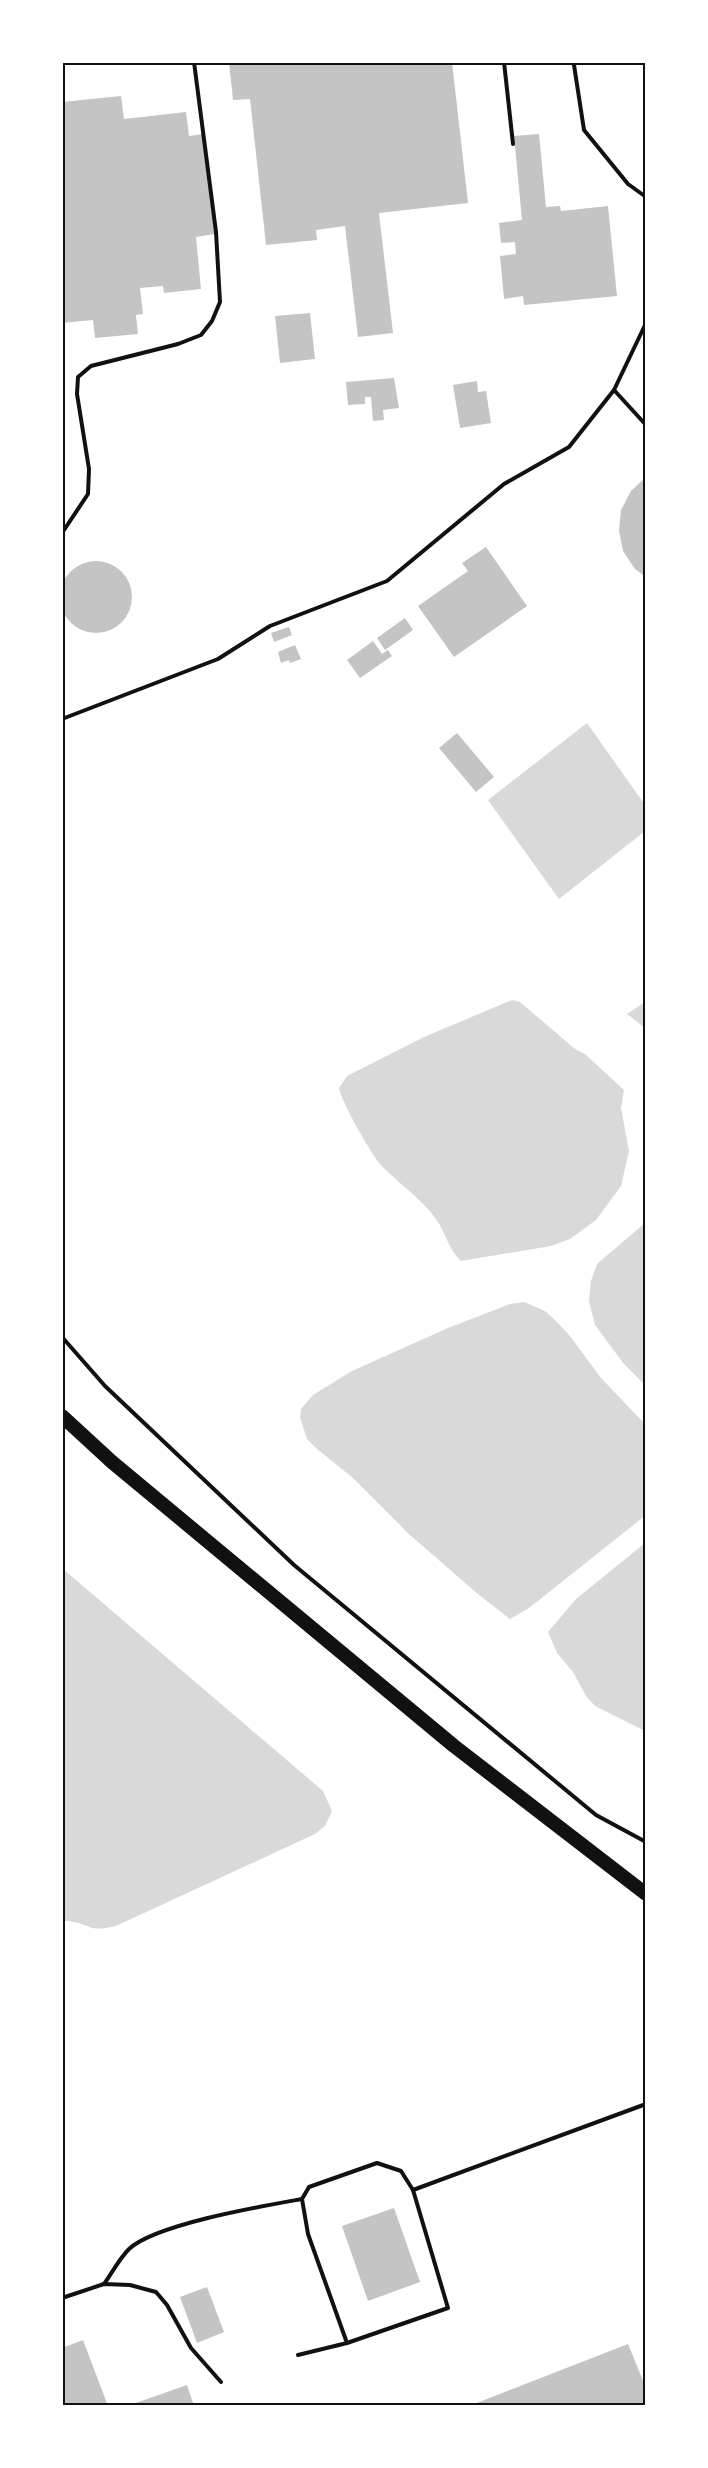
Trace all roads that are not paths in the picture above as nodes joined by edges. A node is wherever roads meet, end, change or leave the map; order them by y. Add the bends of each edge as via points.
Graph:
1 (194, 62) edge
2 (504, 62) edge
3 (574, 65) dead end
4 (512, 144) dead end
5 (646, 196) edge
6 (646, 323) edge
7 (614, 390) junction
8 (646, 425) edge
9 (62, 533) edge
10 (63, 718) edge
11 (62, 1337) edge
12 (62, 1416) edge
13 (646, 1842) edge
14 (646, 1894) edge
15 (646, 2104) edge
16 (413, 2190) junction
17 (302, 2199) junction
18 (104, 2284) junction
19 (62, 2298) edge
20 (347, 2342) junction
21 (298, 2355) dead end
22 (221, 2382) dead end

1 - 9 lane via 216,232 220,302 212,321 201,335 91,366 78,377 88,494
2 - 4 lane
3 - 5 lane via 584,130 628,184
6 - 7 lane
7 - 8 lane
7 - 10 lane via 569,447 504,484 387,581 270,626 218,659
11 - 13 lane via 105,1386 294,1565 596,1815
12 - 14 highway via 112,1462 454,1746
15 - 16 lane
16 - 17 lane via 401,2171 377,2164 309,2187
16 - 20 lane via 448,2308
17 - 18 lane via 260,2206 156,2233 129,2249
17 - 20 lane via 308,2234
18 - 19 lane
18 - 22 lane via 130,2285 156,2292 168,2305 191,2348
20 - 21 lane

